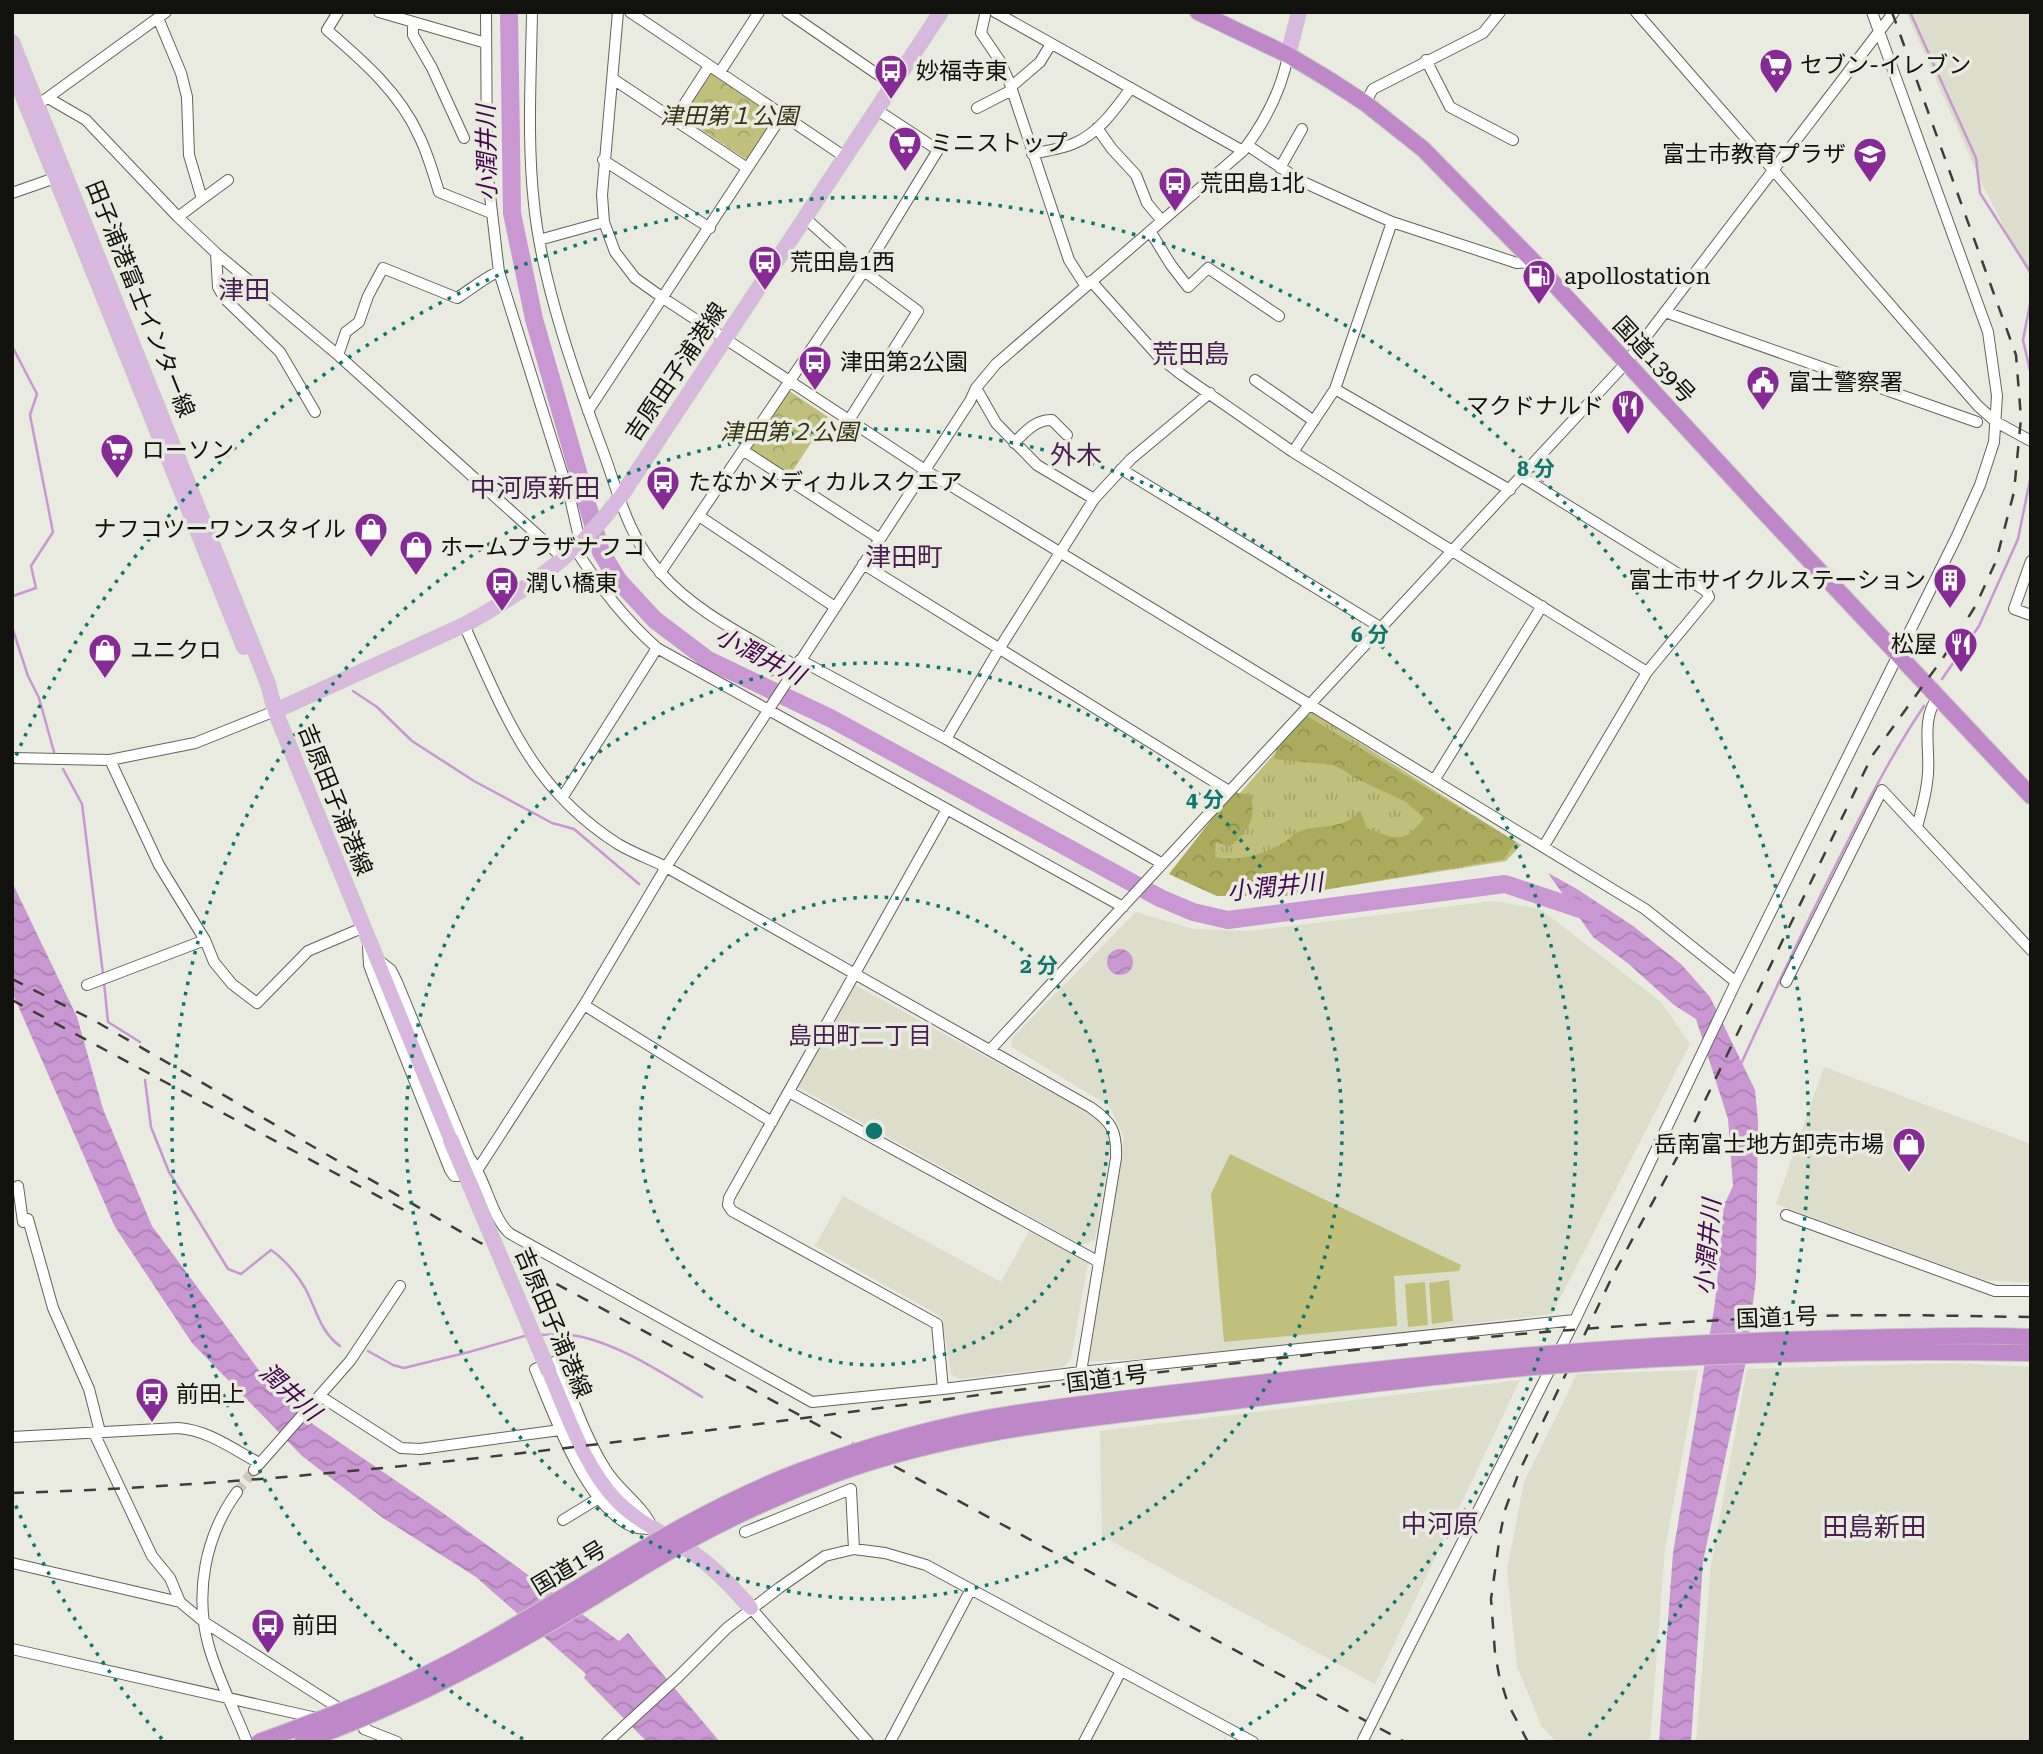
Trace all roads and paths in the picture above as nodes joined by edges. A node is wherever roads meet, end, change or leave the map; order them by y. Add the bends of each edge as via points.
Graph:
1 (338, 12) edge
2 (379, 12) edge
3 (486, 12) edge
4 (532, 12) edge
5 (618, 12) edge
6 (630, 12) edge
7 (759, 12) edge
8 (787, 12) edge
9 (942, 12) edge
10 (1198, 12) edge
11 (1299, 12) edge
12 (1500, 12) edge
13 (1636, 12) edge
14 (1872, 12) edge
15 (1894, 12) edge
16 (988, 13) edge
17 (162, 15) edge
18 (413, 22) junction
19 (1878, 33) junction
20 (12, 42) edge
21 (486, 43) junction
22 (1051, 44) junction
23 (1288, 55) junction
24 (1426, 60) junction
25 (709, 66) junction
26 (12, 69) edge
27 (720, 72) junction
28 (613, 79) junction
29 (893, 85) junction
30 (1131, 88) junction
31 (1012, 89) junction
32 (1365, 103) junction
33 (38, 104) junction
34 (978, 108) dead end
35 (877, 110) junction
36 (783, 114) junction
37 (674, 120) junction
38 (1097, 128) junction
39 (1303, 129) dead end
40 (464, 138) dead end
41 (1513, 140) dead end
42 (1245, 148) junction
43 (1032, 154) junction
44 (845, 157) junction
45 (603, 160) junction
46 (1280, 168) junction
47 (747, 169) junction
48 (1772, 170) junction
49 (55, 178) junction
50 (228, 180) dead end
51 (12, 193) edge
52 (202, 199) junction
53 (491, 213) junction
54 (178, 217) junction
55 (805, 218) junction
56 (1162, 221) junction
57 (604, 222) junction
58 (1392, 222) junction
59 (710, 228) junction
60 (1150, 231) junction
61 (539, 240) junction
62 (216, 253) junction
63 (1534, 262) junction
64 (864, 271) junction
65 (499, 272) junction
66 (1088, 283) junction
67 (663, 298) junction
68 (1665, 312) junction
69 (1279, 316) dead end
70 (725, 340) junction
71 (338, 355) junction
72 (1626, 363) junction
73 (1255, 380) dead end
74 (790, 383) junction
75 (976, 388) junction
76 (1335, 389) junction
77 (1210, 393) junction
78 (588, 411) junction
79 (316, 412) dead end
80 (849, 420) junction
81 (1314, 421) junction
82 (1977, 422) dead end
83 (1996, 422) junction
84 (1067, 435) dead end
85 (2031, 440) edge
86 (1014, 443) junction
87 (744, 451) junction
88 (1293, 452) junction
89 (1121, 469) junction
90 (925, 470) junction
91 (1522, 477) junction
92 (1510, 490) junction
93 (1094, 499) junction
94 (617, 501) junction
95 (699, 516) junction
96 (880, 539) junction
97 (579, 543) junction
98 (1451, 551) junction
99 (1061, 554) junction
100 (563, 558) junction
101 (2031, 561) edge
102 (863, 564) junction
103 (660, 573) junction
104 (1542, 606) junction
105 (835, 607) junction
106 (2031, 615) edge
107 (464, 625) junction
108 (1380, 627) junction
109 (657, 648) junction
110 (999, 649) junction
111 (1899, 654) junction
112 (798, 663) junction
113 (1647, 672) junction
114 (1938, 697) junction
115 (1309, 705) junction
116 (768, 709) junction
117 (275, 711) junction
118 (946, 739) junction
119 (12, 758) edge
120 (110, 760) junction
121 (1435, 779) junction
122 (1228, 791) junction
123 (2031, 796) edge
124 (562, 798) junction
125 (947, 809) junction
126 (1917, 827) junction
127 (1544, 846) junction
128 (1160, 866) junction
129 (666, 867) junction
130 (1126, 904) junction
131 (365, 934) junction
132 (205, 940) junction
133 (2031, 950) edge
134 (375, 957) junction
135 (856, 975) junction
136 (1736, 982) junction
137 (1786, 982) dead end
138 (87, 985) dead end
139 (584, 1005) junction
140 (990, 1050) junction
141 (789, 1093) junction
142 (772, 1122) junction
143 (478, 1168) junction
144 (18, 1186) dead end
145 (1786, 1215) dead end
146 (17, 1224) edge
147 (1099, 1262) junction
148 (400, 1286) dead end
149 (2031, 1291) edge
150 (1574, 1320) junction
151 (2031, 1337) edge
152 (2031, 1353) edge
153 (1081, 1372) junction
154 (943, 1388) junction
155 (320, 1396) junction
156 (560, 1430) junction
157 (97, 1433) junction
158 (12, 1437) edge
159 (237, 1492) tunnel mouth
160 (599, 1498) junction
161 (563, 1520) dead end
162 (653, 1529) junction
163 (745, 1532) dead end
164 (854, 1549) junction
165 (12, 1563) edge
166 (971, 1589) junction
167 (180, 1602) junction
168 (751, 1608) junction
169 (204, 1622) junction
170 (12, 1649) edge
171 (1121, 1671) junction
172 (230, 1699) junction
173 (368, 1730) junction
174 (247, 1742) edge
175 (259, 1742) edge
176 (302, 1742) edge
177 (397, 1742) edge
178 (607, 1742) edge
179 (868, 1742) edge
180 (890, 1742) edge
181 (1084, 1742) edge
182 (1254, 1742) edge
183 (1362, 1742) edge

1 - 53 street via 327,30 360,58 405,111 419,134 439,192
2 - 18 street
3 - 21 street
4 - 61 street via 531,164
5 - 28 street
6 - 25 street
7 - 27 street
8 - 29 street
9 - 29 main road, 吉原田子浦港線
10 - 23 highway, 国道139号
11 - 23 main road
12 - 24 street via 1483,33
13 - 48 street
14 - 19 street
15 - 19 street
16 - 22 street
16 - 31 street via 981,33
17 - 33 street
17 - 52 street via 187,97 189,155
18 - 21 street
18 - 40 street via 413,35
19 - 48 street
19 - 83 street via 1989,332
20 - 33 main road, 田子浦港富士インター線
21 - 53 street
22 - 30 street
22 - 31 street
23 - 32 highway, 国道139号
23 - 42 street via 1272,102
24 - 32 street via 1373,89
24 - 41 street via 1450,107
25 - 27 street
25 - 37 street
26 - 33 main road, 田子浦港富士インター線
27 - 36 street
28 - 37 street
28 - 45 street
29 - 35 main road, 吉原田子浦港線
30 - 38 street
30 - 42 street
31 - 34 street
31 - 43 street
32 - 63 highway, 国道139号 via 1423,149
33 - 49 main road, 田子浦港富士インター線
33 - 54 street via 86,120
33 - 117 main road, 田子浦港富士インター線
35 - 44 main road, 吉原田子浦港線
35 - 64 street via 938,150
36 - 44 street
36 - 47 street
37 - 47 street
38 - 43 street via 1076,143
38 - 56 street via 1136,175 1147,203
39 - 46 street
42 - 46 street
42 - 56 street
43 - 66 street via 1069,260
44 - 55 main road, 吉原田子浦港線
45 - 57 street
45 - 59 street
46 - 58 street
47 - 59 street
48 - 68 street
48 - 83 street
49 - 51 street
49 - 117 main road, 田子浦港富士インター線 via 228,609
50 - 52 street
52 - 54 street
53 - 65 street
54 - 62 street
55 - 64 street
55 - 70 main road, 吉原田子浦港線
56 - 60 street
57 - 61 street
57 - 67 street via 615,252 635,278
58 - 63 street via 1517,263
58 - 76 street
59 - 67 street
60 - 66 street
60 - 69 street via 1188,287 1208,268
61 - 78 street
62 - 71 street
62 - 79 street via 218,287 225,299 280,352
63 - 72 highway, 国道139号
64 - 74 street
64 - 80 street via 918,311
65 - 71 street via 457,298 383,268
65 - 97 street via 570,498
66 - 75 street via 996,363
66 - 77 street via 1158,356
67 - 70 street
67 - 78 street
68 - 72 street
68 - 82 street
70 - 74 street
70 - 94 main road, 吉原田子浦港線
71 - 100 street
72 - 91 street
72 - 111 highway, 国道139号
73 - 81 street
74 - 80 street
74 - 87 street
75 - 86 street
75 - 90 street
76 - 81 street
76 - 92 street
77 - 88 street
77 - 89 street
78 - 94 street
80 - 90 street
81 - 88 street
83 - 85 street
83 - 111 street via 1980,485
84 - 86 street via 1046,420
86 - 93 street via 1037,466
87 - 95 street
87 - 96 street
88 - 98 street
89 - 93 street
89 - 108 street
90 - 96 street
90 - 99 street
91 - 92 street
91 - 113 street via 1706,591 1709,597
92 - 98 street
93 - 99 street
94 - 97 main road, 吉原田子浦港線
94 - 103 street via 631,532
95 - 103 street
95 - 105 street
96 - 102 street
97 - 100 main road, 吉原田子浦港線
97 - 109 street via 597,584
98 - 104 street
98 - 108 street
99 - 110 street
99 - 115 street
100 - 107 main road, 吉原田子浦港線 via 525,589
101 - 106 street via 2014,609
102 - 105 street
102 - 110 street
103 - 112 street via 713,616
104 - 113 street
104 - 121 street
105 - 112 street
107 - 117 main road, 吉原田子浦港線
107 - 124 street via 518,741
108 - 115 street
109 - 116 street
109 - 124 street
110 - 118 street
110 - 122 street
111 - 114 highway, 国道139号
111 - 136 street
112 - 116 street
112 - 118 street
113 - 127 street
114 - 123 highway, 国道139号
114 - 126 street via 1929,712 1928,773
115 - 121 street
115 - 122 street
116 - 125 street
116 - 129 street
117 - 120 street via 195,743
117 - 131 main road, 吉原田子浦港線
118 - 128 street
119 - 120 street
120 - 132 street via 159,865
121 - 127 street
122 - 128 street
124 - 129 street via 620,845
125 - 130 street
125 - 135 street
126 - 133 street
126 - 137 street via 1882,790
127 - 136 street via 1645,909
128 - 130 street
129 - 135 street
129 - 139 street
130 - 140 street
131 - 132 street via 309,951 257,1003 232,984 214,962
131 - 134 main road, 吉原田子浦港線
131 - 143 street via 369,965 450,1170 461,1176
132 - 138 street
134 - 143 street via 397,982 469,1157
134 - 162 main road, 吉原田子浦港線, bridge via 578,1439 618,1502
135 - 140 street
135 - 141 street
136 - 150 street
139 - 142 street
139 - 143 street
140 - 147 street via 1090,1107 1114,1130 1116,1158
141 - 142 street
141 - 147 street
142 - 154 street via 728,1205 937,1324
143 - 154 street via 509,1233 812,1402
144 - 146 street
145 - 149 street via 1995,1291
146 - 157 street via 28,1219 53,1308 89,1389
147 - 153 street
148 - 155 street via 355,1354
150 - 153 street
150 - 183 street, bridge
151 - 175 highway, 国道1号, bridge via 1798,1339 1529,1354 1024,1412 930,1430 806,1469 723,1507 476,1648 376,1697
152 - 176 highway, 国道1号, bridge via 1791,1354 1532,1368 1080,1419 962,1437 777,1497 681,1544 471,1667 353,1724
153 - 154 street
155 - 156 street via 401,1448
155 - 157 street via 257,1466 216,1439 191,1429
156 - 160 street
156 - 162 street via 535,1369 557,1362 599,1459
157 - 158 street
157 - 167 street via 152,1556 170,1578
159 - 169 street via 210,1543 203,1585
160 - 161 street
160 - 162 street via 628,1525
162 - 168 main road, 吉原田子浦港線 via 701,1558
163 - 164 street via 851,1489
164 - 166 street via 926,1565
164 - 168 street via 825,1556
165 - 167 street
166 - 171 street
166 - 180 street
167 - 169 street
168 - 178 street
168 - 179 street
169 - 172 street
169 - 173 street
170 - 172 street
171 - 181 street
171 - 182 street
172 - 173 street
172 - 174 street
173 - 177 street

